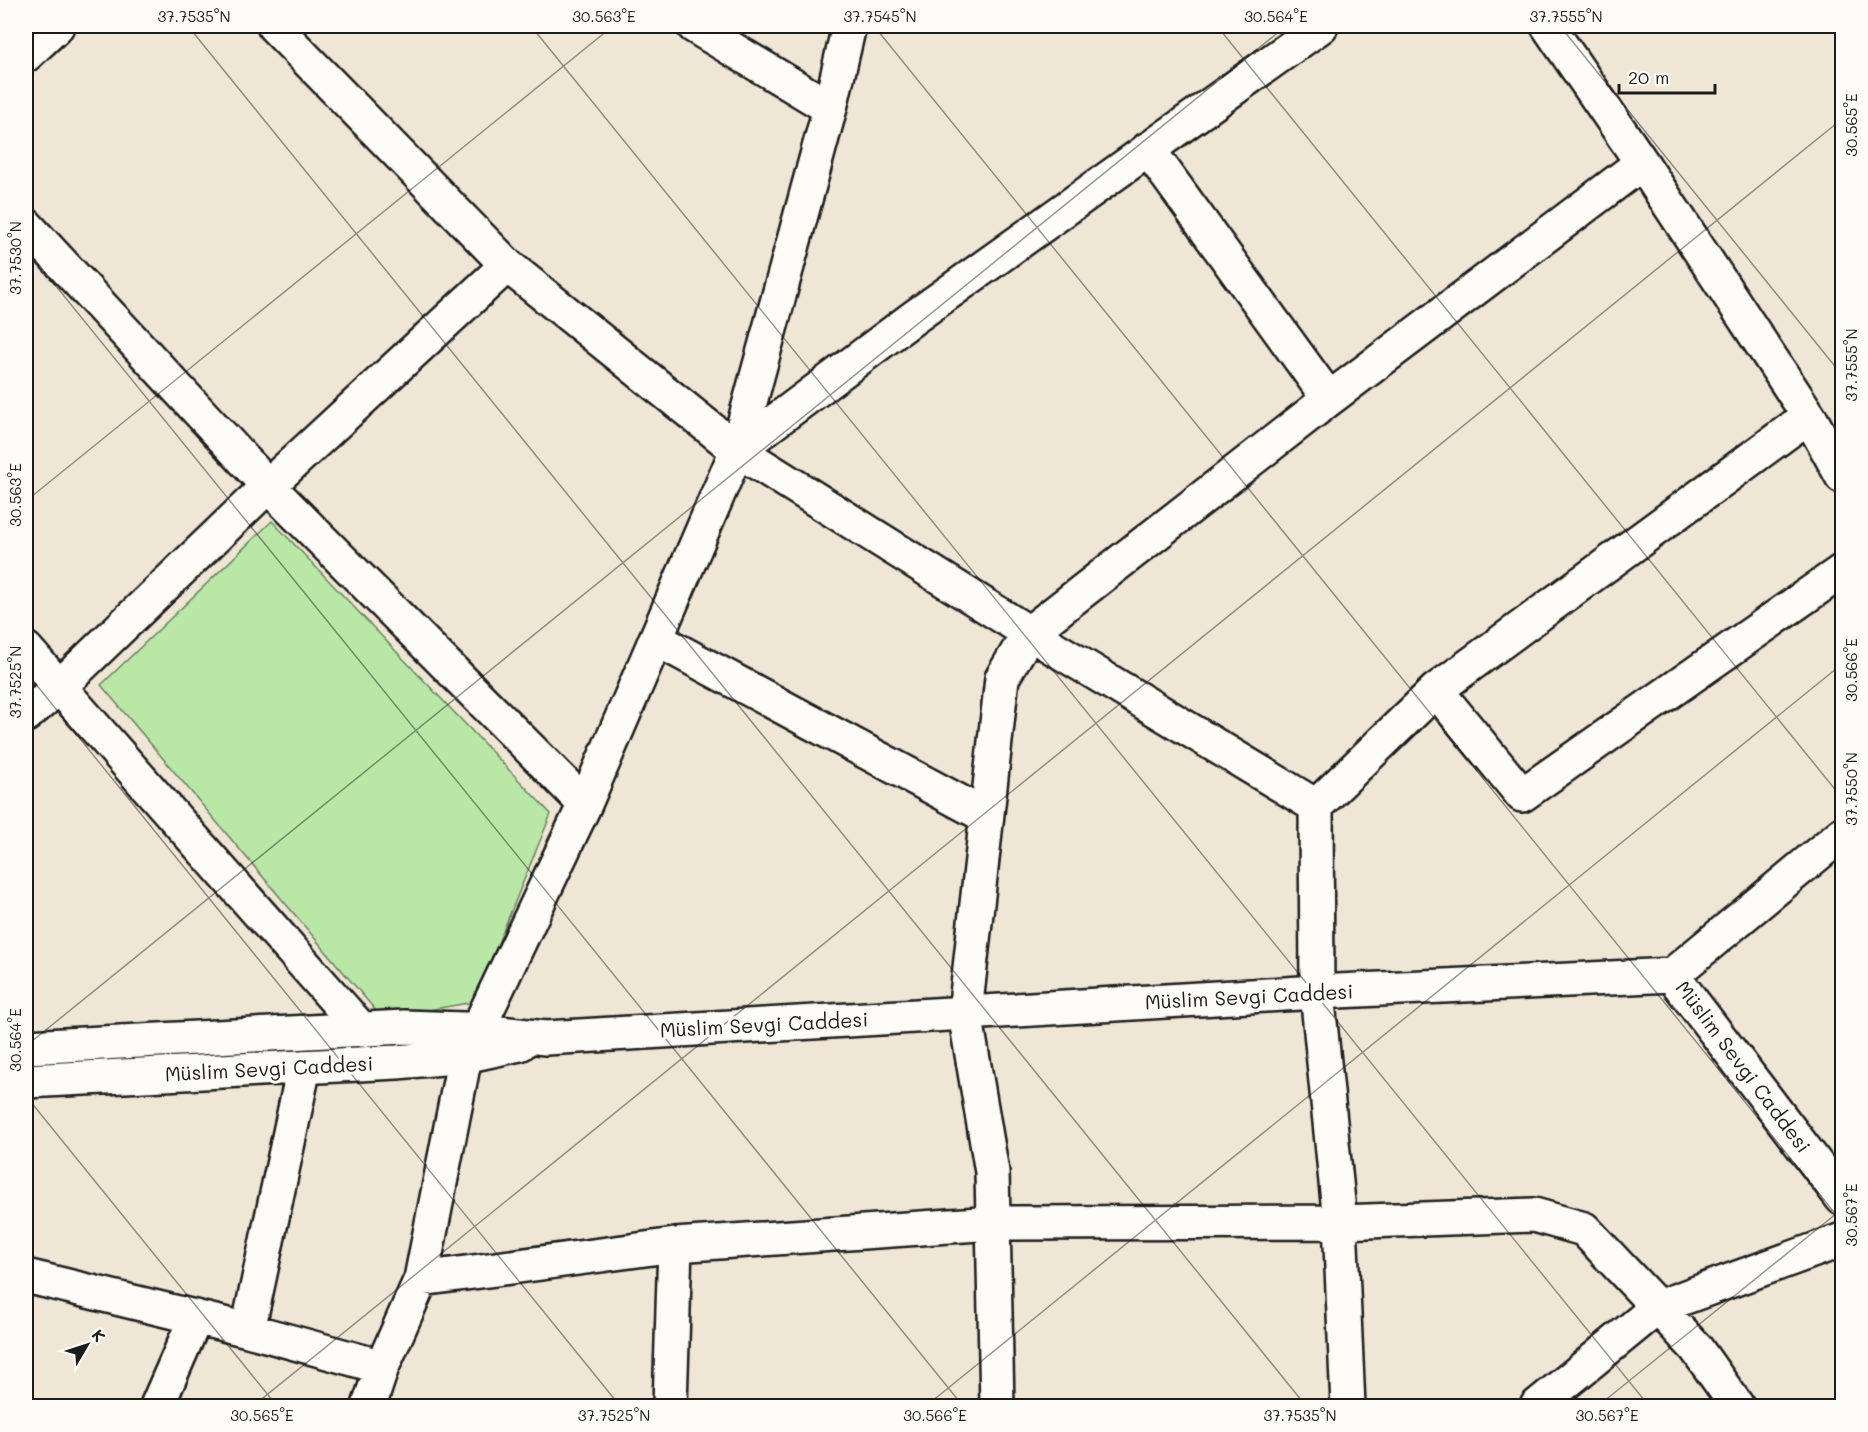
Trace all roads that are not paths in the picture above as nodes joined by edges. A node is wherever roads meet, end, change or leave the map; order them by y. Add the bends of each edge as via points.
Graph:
1 (57, 26) edge
2 (274, 26) edge
3 (694, 26) edge
4 (849, 26) edge
5 (1321, 26) edge
6 (1548, 26) edge
7 (26, 55) edge
8 (830, 108) junction
9 (1148, 149) junction
10 (1642, 164) junction
11 (26, 225) edge
12 (507, 265) junction
13 (1329, 399) junction
14 (1809, 416) junction
15 (737, 450) junction
16 (1842, 476) edge
17 (268, 486) junction
18 (1842, 571) edge
19 (1029, 633) junction
20 (656, 639) junction
21 (26, 650) edge
22 (58, 688) junction
23 (1436, 690) junction
24 (26, 716) edge
25 (585, 804) junction
26 (1316, 807) junction
27 (986, 816) junction
28 (1842, 834) edge
29 (1672, 975) junction
30 (1317, 992) junction
31 (965, 1013) junction
32 (362, 1030) junction
33 (472, 1043) junction
34 (26, 1047) edge
35 (304, 1067) junction
36 (26, 1081) edge
37 (1842, 1198) edge
38 (1340, 1222) junction
39 (993, 1223) junction
40 (1842, 1240) edge
41 (675, 1245) junction
42 (26, 1276) edge
43 (421, 1279) junction
44 (1658, 1307) junction
45 (196, 1317) junction
46 (248, 1330) junction
47 (382, 1367) junction
48 (158, 1407) edge
49 (369, 1407) edge
50 (670, 1407) edge
51 (997, 1407) edge
52 (1348, 1407) edge
53 (1537, 1407) edge
54 (1737, 1407) edge

1 - 7 street
2 - 12 street
3 - 8 street
4 - 8 street
5 - 9 street
6 - 10 street
8 - 15 street
9 - 13 street
9 - 15 street
10 - 13 street
10 - 14 street
11 - 17 street
12 - 15 street
12 - 17 street
13 - 19 street
14 - 16 street
14 - 23 street
15 - 19 street
15 - 20 street
17 - 22 street
17 - 25 street
18 - 23 street via 1522,795
19 - 26 street
19 - 27 street via 1002,678
20 - 25 street
20 - 27 street
21 - 22 street
22 - 24 street
22 - 32 street
23 - 26 street
25 - 33 street
26 - 30 street
27 - 31 street
28 - 29 street
29 - 30 street, Müslim Sevgi Caddesi
29 - 37 street, Müslim Sevgi Caddesi
30 - 31 street, Müslim Sevgi Caddesi
30 - 38 street
31 - 33 street, Müslim Sevgi Caddesi
31 - 39 street via 992,1172
32 - 33 street, Müslim Sevgi Caddesi via 404,1028
32 - 34 street, Müslim Sevgi Caddesi
33 - 35 street, Müslim Sevgi Caddesi via 397,1062
33 - 43 street
35 - 36 street, Müslim Sevgi Caddesi
35 - 46 street
38 - 39 street
38 - 44 street via 1534,1215 1584,1229
38 - 52 street
39 - 41 street
39 - 51 street
40 - 44 street
41 - 43 street
41 - 50 street
42 - 45 street
43 - 47 street
44 - 53 street
44 - 54 street via 1696,1348
45 - 46 street
45 - 48 street
46 - 47 street
47 - 49 street

